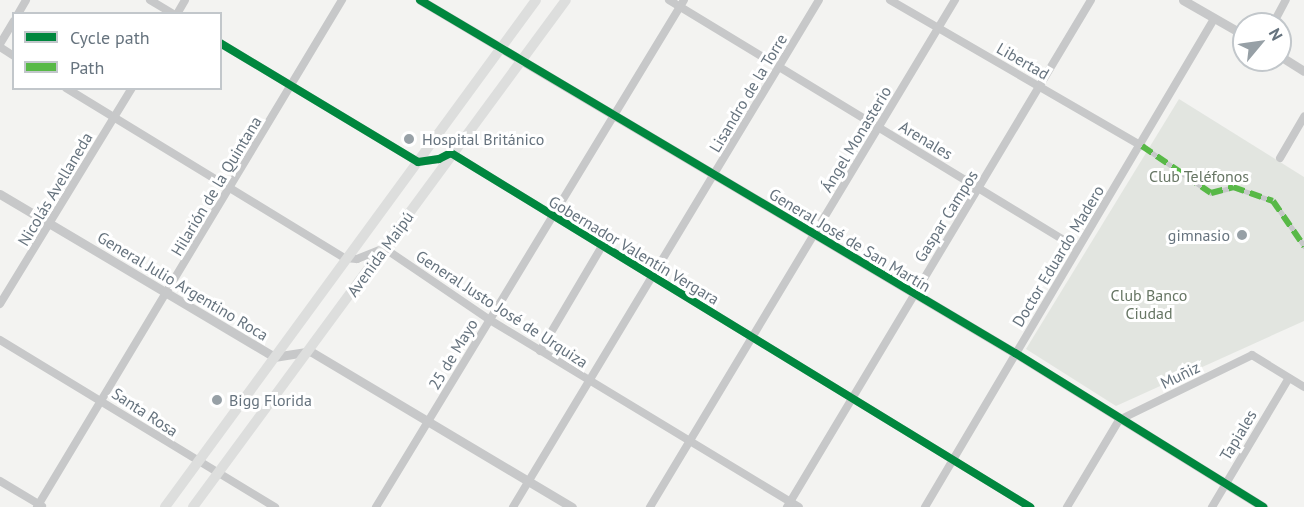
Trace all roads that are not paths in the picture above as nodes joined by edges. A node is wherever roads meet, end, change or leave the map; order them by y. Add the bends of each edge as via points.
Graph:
1 (150, 0) edge
2 (342, 0) edge
3 (420, 0) edge
4 (536, 0) edge
5 (566, 0) edge
6 (669, 0) edge
7 (819, 0) edge
8 (890, 0) edge
9 (955, 0) edge
10 (1091, 0) edge
11 (1188, 2) edge
12 (682, 3) edge
13 (171, 12) edge
14 (1214, 19) junction
15 (12, 25) edge
16 (938, 28) junction
17 (1232, 29) edge
18 (222, 44) edge
19 (0, 46) edge
20 (502, 47) junction
21 (521, 59) junction
22 (779, 66) junction
23 (290, 87) junction
24 (1040, 87) junction
25 (69, 90) edge
26 (131, 90) edge
27 (614, 114) junction
28 (1304, 117) edge
29 (114, 118) junction
30 (879, 127) junction
31 (1142, 146) junction
32 (452, 153) junction
33 (1280, 158) dead end
34 (418, 162) junction
35 (715, 174) junction
36 (231, 188) junction
37 (980, 188) junction
38 (0, 194) edge
39 (553, 217) junction
40 (49, 224) junction
41 (815, 235) junction
42 (602, 246) junction
43 (1304, 246) edge
44 (384, 248) junction
45 (1077, 248) junction
46 (344, 258) junction
47 (653, 278) junction
48 (912, 293) junction
49 (167, 294) junction
50 (0, 304) edge
51 (490, 320) junction
52 (753, 338) junction
53 (0, 340) edge
54 (310, 351) junction
55 (540, 351) junction
56 (1015, 353) junction
57 (274, 357) junction
58 (1288, 378) junction
59 (591, 382) junction
60 (1304, 387) edge
61 (852, 399) junction
62 (103, 401) junction
63 (1119, 420) junction
64 (428, 421) junction
65 (691, 442) junction
66 (953, 460) junction
67 (197, 462) junction
68 (218, 474) junction
69 (0, 481) edge
70 (529, 482) junction
71 (1225, 484) junction
72 (789, 505) edge
73 (40, 506) edge
74 (165, 507) edge
75 (193, 507) edge
76 (275, 507) edge
77 (376, 507) edge
78 (513, 507) edge
79 (572, 507) edge
80 (650, 507) edge
81 (799, 507) edge
82 (925, 507) edge
83 (1030, 507) edge
84 (1068, 507) edge
85 (1212, 507) edge
86 (1263, 507) edge

1 - 13 street
2 - 23 street, Hilarión de la Quintana
3 - 20 street, General José de San Martín
4 - 20 main road, Avenida Maipú
5 - 21 main road, Avenida Maipú
6 - 12 street, Arenales
7 - 22 street, Lisandro de la Torre
8 - 16 street, Libertad
9 - 16 street, Ángel Monasterio
10 - 24 street, Gaspar Campos
11 - 14 street
12 - 22 street, Arenales
12 - 27 street, 25 de Mayo
14 - 17 street
14 - 31 street, Doctor Eduardo Madero
15 - 19 street
16 - 24 street, Libertad
16 - 30 street, Ángel Monasterio
18 - 23 street
20 - 21 street, General José de San Martín
20 - 34 main road, Avenida Maipú
21 - 27 street, General José de San Martín
21 - 32 main road, Avenida Maipú
22 - 30 street, Arenales
22 - 35 street, Lisandro de la Torre
23 - 34 street
23 - 36 street, Hilarión de la Quintana
24 - 31 street, Libertad
24 - 37 street, Gaspar Campos
25 - 29 street
26 - 29 street, Nicolás Avellaneda
27 - 35 street, General José de San Martín
27 - 39 street, 25 de Mayo
28 - 33 street
29 - 36 street
29 - 40 street, Nicolás Avellaneda
30 - 37 street, Arenales
30 - 41 street, Ángel Monasterio
31 - 43 street via 1211,192 1233,187 1274,201
31 - 45 street, Doctor Eduardo Madero
32 - 34 street
32 - 39 street, Gobernador Valentín Vergara
32 - 44 main road, Avenida Maipú
34 - 46 main road, Avenida Maipú
35 - 41 street, General José de San Martín
35 - 47 street, Lisandro de la Torre
36 - 46 street
36 - 49 street, Hilarión de la Quintana
37 - 45 street, Arenales
37 - 48 street, Gaspar Campos
38 - 40 street, General Julio Argentino Roca
39 - 42 street, Gobernador Valentín Vergara
39 - 51 street, 25 de Mayo
40 - 49 street, General Julio Argentino Roca
40 - 50 street, Nicolás Avellaneda
41 - 48 street, General José de San Martín
41 - 52 street, Ángel Monasterio
42 - 47 street, Gobernador Valentín Vergara
42 - 55 street
44 - 46 street via 357,259
44 - 51 street, General Justo José de Urquiza
44 - 54 main road, Avenida Maipú
45 - 56 street, Doctor Eduardo Madero
46 - 57 main road, Avenida Maipú
47 - 52 street, Gobernador Valentín Vergara
47 - 59 street, Lisandro de la Torre
48 - 56 street, General José de San Martín
48 - 61 street, Gaspar Campos
49 - 57 street, General Julio Argentino Roca
49 - 62 street, Hilarión de la Quintana
51 - 55 street, General Justo José de Urquiza
51 - 64 street, 25 de Mayo
52 - 61 street, Gobernador Valentín Vergara
52 - 65 street, Ángel Monasterio
53 - 62 street, Santa Rosa
54 - 57 street, General Julio Argentino Roca
54 - 64 street
54 - 68 main road, Avenida Maipú
55 - 59 street, General Justo José de Urquiza
56 - 63 street, General José de San Martín
56 - 66 street, Doctor Eduardo Madero
57 - 67 main road, Avenida Maipú
58 - 60 street
58 - 63 street, Muñiz via 1252,355
58 - 71 street, Tapiales
59 - 65 street, General Justo José de Urquiza
59 - 70 street, Lisandro de la Torre
61 - 66 street, Gobernador Valentín Vergara
61 - 72 street, Gaspar Campos
62 - 67 street, Santa Rosa
62 - 73 street, Hilarión de la Quintana
63 - 71 street, General José de San Martín
63 - 84 street
64 - 70 street
64 - 77 street, 25 de Mayo
65 - 72 street, General Justo José de Urquiza
65 - 80 street, Ángel Monasterio
66 - 82 street, Doctor Eduardo Madero
66 - 83 street, Gobernador Valentín Vergara
67 - 68 street, Santa Rosa
67 - 74 main road, Avenida Maipú
68 - 75 main road, Avenida Maipú
68 - 76 street, Santa Rosa
69 - 73 street
70 - 78 street, Lisandro de la Torre
70 - 79 street
71 - 85 street, Tapiales
71 - 86 street, General José de San Martín
72 - 81 street, General Justo José de Urquiza

